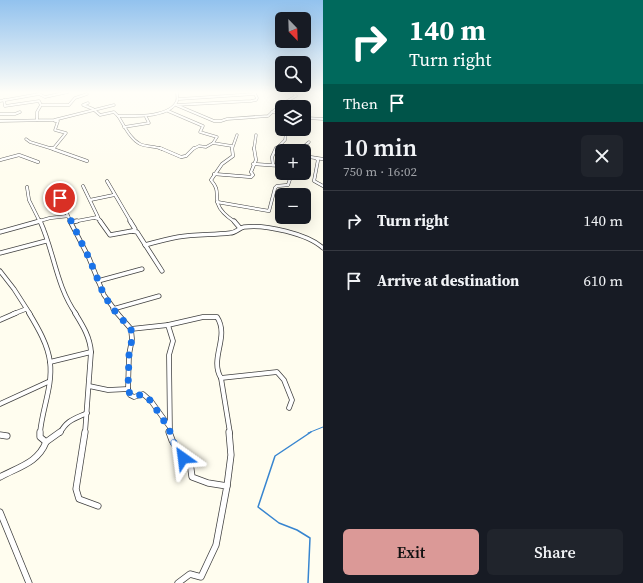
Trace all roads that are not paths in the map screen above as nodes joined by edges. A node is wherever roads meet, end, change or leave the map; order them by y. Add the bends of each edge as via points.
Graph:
1 (58, 119) edge
2 (120, 119) edge
3 (147, 119) edge
4 (187, 119) edge
5 (211, 119) edge
6 (227, 119) edge
7 (0, 120) edge
8 (37, 120) joint
9 (54, 120) junction
10 (124, 127) junction
11 (237, 134) dead end
12 (256, 134) dead end
13 (286, 136) edge
14 (26, 139) dead end
15 (309, 142) dead end
16 (213, 143) junction
17 (306, 144) edge
18 (232, 146) junction
19 (53, 149) junction
20 (0, 156) edge
21 (311, 157) edge
22 (316, 158) junction
23 (323, 159) edge
24 (1, 160) edge
25 (87, 161) dead end
26 (38, 162) dead end
27 (253, 164) junction
28 (273, 165) joint
29 (214, 174) junction
30 (290, 180) edge
31 (107, 181) dead end
32 (83, 186) dead end
33 (323, 186) edge
34 (27, 187) dead end
35 (58, 193) dead end
36 (114, 194) junction
37 (90, 200) junction
38 (217, 202) junction
39 (68, 216) junction
40 (95, 218) junction
41 (39, 222) junction
42 (71, 222) junction
43 (240, 228) junction
44 (132, 231) junction
45 (0, 232) edge
46 (46, 241) junction
47 (145, 245) junction
48 (323, 248) edge
49 (0, 253) edge
50 (142, 269) dead end
51 (0, 271) edge
52 (162, 272) dead end
53 (98, 281) junction
54 (159, 296) dead end
55 (26, 309) junction
56 (113, 309) junction
57 (0, 320) edge
58 (168, 325) junction
59 (131, 329) junction
60 (91, 352) junction
61 (50, 362) junction
62 (221, 378) junction
63 (48, 382) junction
64 (89, 386) junction
65 (128, 389) junction
66 (0, 404) edge
67 (289, 408) dead end
68 (87, 414) junction
69 (169, 426) junction
70 (0, 435) edge
71 (7, 436) dead end
72 (46, 442) junction
73 (0, 477) edge
74 (227, 486) junction
75 (98, 506) dead end
76 (0, 512) edge
77 (29, 583) edge
78 (178, 583) edge

1 - 9 street
2 - 10 street
3 - 10 street via 149,123
4 - 16 street via 203,126 200,132 217,137
5 - 6 street via 218,122
7 - 8 street
8 - 9 street
9 - 19 street via 58,121 55,130 66,133
10 - 16 street via 140,144 154,146 181,157 186,156 192,149
11 - 18 street
12 - 27 street via 256,160
13 - 28 street via 285,140 276,147 271,159
14 - 19 street
15 - 17 street
16 - 18 street
18 - 29 street via 233,156
19 - 25 street
20 - 24 street
21 - 22 street
22 - 23 street
22 - 33 street via 318,160 314,181
24 - 26 street via 22,154
27 - 28 street
27 - 29 street via 251,177
29 - 38 street via 211,180 217,187
30 - 38 street via 288,185 275,188 269,211
31 - 36 street
32 - 37 street
34 - 41 street via 29,200
35 - 39 street
36 - 37 street
36 - 44 street via 135,229
37 - 40 street via 98,216
38 - 43 street
39 - 41 street
39 - 42 street
40 - 42 street
40 - 44 street via 99,219 110,235
41 - 45 street
41 - 46 street
42 - 53 street
43 - 47 street via 233,233 179,237
43 - 48 street via 272,229 296,234 319,243
44 - 47 street via 137,232
46 - 49 street
46 - 60 street via 58,281 83,326
47 - 52 street
50 - 53 street
51 - 55 street via 15,288
53 - 56 street
54 - 56 street
55 - 57 street
55 - 61 street via 46,345
56 - 59 street
58 - 59 street
58 - 62 street via 203,317 217,317 221,321 223,330 216,367
58 - 69 street via 173,341 169,355
59 - 65 street
60 - 61 street
60 - 64 street
61 - 63 street
62 - 67 street via 277,372 284,380 292,400
62 - 74 street via 231,438 231,467
63 - 66 street
63 - 72 street via 40,431 40,437
64 - 65 street via 95,389
64 - 68 street
65 - 69 street via 134,397 143,394 149,398
68 - 72 street via 69,421 59,434
68 - 75 street via 76,489 80,499
69 - 74 street via 171,438 183,458 190,462 192,477
70 - 71 street
72 - 73 street via 34,461
74 - 78 street via 216,545 201,577 190,574
76 - 77 street

